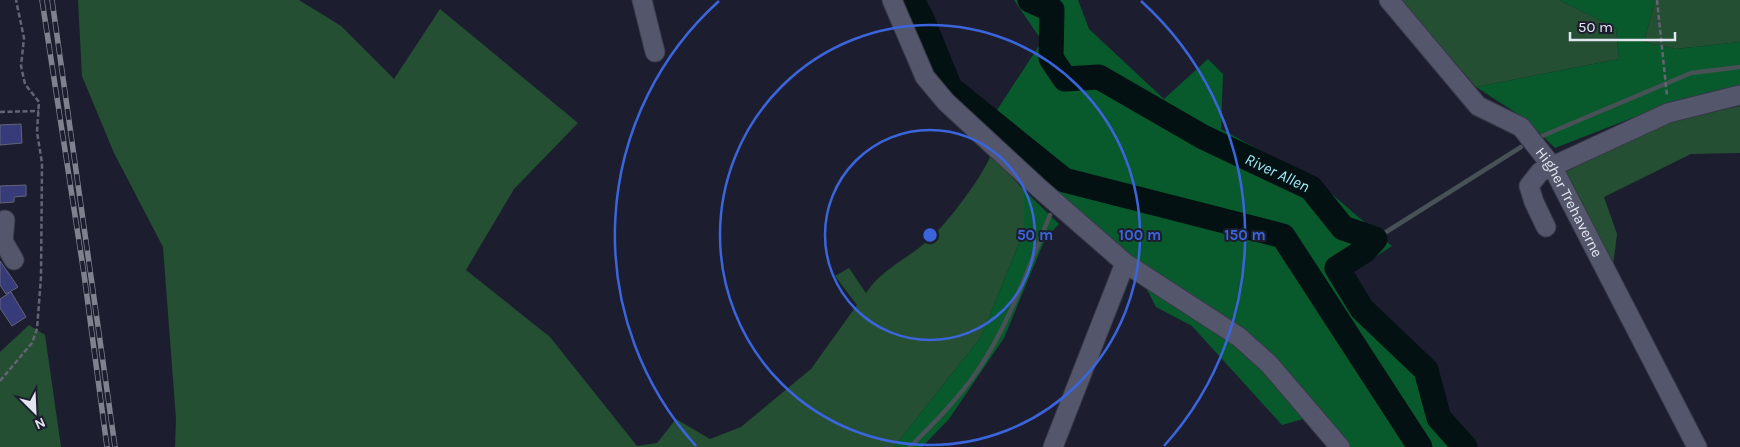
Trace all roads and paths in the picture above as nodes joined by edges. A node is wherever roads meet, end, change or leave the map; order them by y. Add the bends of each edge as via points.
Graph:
1 (16, 0) edge
2 (642, 0) edge
3 (892, 0) edge
4 (1389, 0) edge
5 (1657, 0) edge
6 (655, 52) dead end
7 (1740, 96) edge
8 (38, 111) junction
9 (0, 112) edge
10 (1668, 113) junction
11 (1552, 166) junction
12 (5, 220) dead end
13 (1546, 227) dead end
14 (2, 242) edge
15 (14, 260) dead end
16 (1125, 263) junction
17 (0, 381) edge
18 (1053, 447) edge
19 (1340, 447) edge
20 (1697, 447) edge

1 - 8 path via 24,38 23,76 26,87 39,102
2 - 6 street
3 - 16 street via 925,77 946,102
4 - 11 street, Higher Trehaverne via 1478,106 1521,127
5 - 10 path
7 - 10 street
8 - 9 path
8 - 17 path via 42,172 38,329 32,344
10 - 11 street
11 - 13 street via 1540,172 1529,186
11 - 20 street, Higher Trehaverne
12 - 14 street
14 - 15 street
16 - 18 street
16 - 19 street via 1239,337 1269,364

